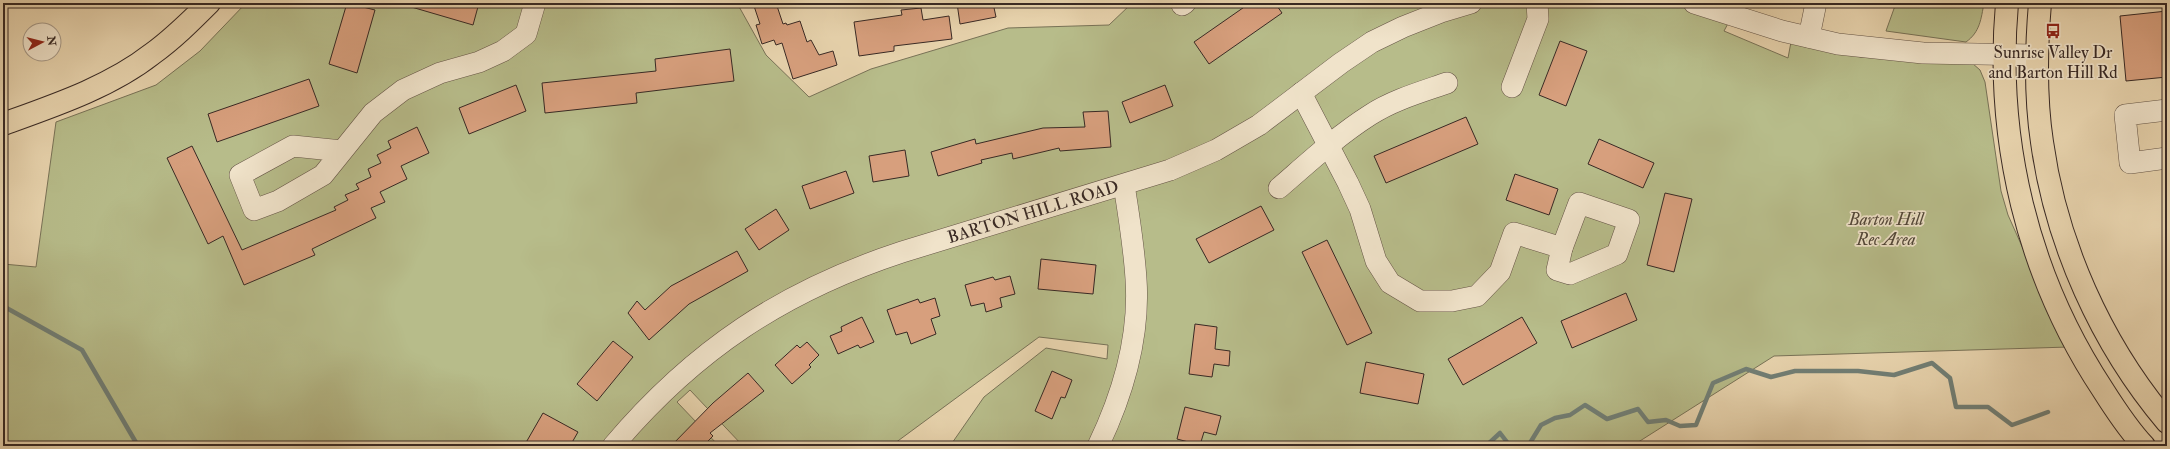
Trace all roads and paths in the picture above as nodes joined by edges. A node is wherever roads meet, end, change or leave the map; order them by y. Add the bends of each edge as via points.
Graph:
1 (209, 3) edge
2 (535, 3) edge
3 (1471, 3) edge
4 (1537, 3) edge
5 (1694, 3) edge
6 (1816, 3) edge
7 (2007, 3) edge
8 (2040, 3) edge
9 (1809, 37) junction
10 (2003, 54) junction
11 (2036, 55) junction
12 (1447, 83) dead end
13 (1512, 87) dead end
14 (1301, 93) junction
15 (2167, 110) edge
16 (3, 124) edge
17 (1329, 145) junction
18 (342, 150) dead end
19 (2167, 158) edge
20 (1124, 185) junction
21 (1279, 188) dead end
22 (1562, 248) dead end
23 (2167, 422) edge
24 (613, 446) edge
25 (1098, 446) edge
26 (2144, 446) edge

1 - 16 main road via 151,55 113,78 78,96
2 - 18 street via 526,34 503,51 479,62 440,73 403,90 373,113
3 - 14 street, BARTON HILL ROAD via 1441,12 1372,42
4 - 13 street via 1538,19
5 - 9 street
6 - 9 street
7 - 10 main road
8 - 11 main road
9 - 10 street via 1838,44 1923,53
10 - 11 street
10 - 26 main road via 2006,119 2012,160 2024,219 2039,262 2071,337 2115,408
11 - 23 main road via 2038,108 2048,180 2070,251 2092,307 2114,347
12 - 17 street via 1370,114
14 - 17 street
14 - 20 street, BARTON HILL ROAD via 1269,118 1216,150 1170,170
15 - 19 street via 2125,115 2130,163
17 - 21 street
17 - 22 street via 1360,209 1376,261 1390,283 1420,301 1452,301 1477,296 1500,272 1514,233
20 - 24 street, BARTON HILL ROAD via 861,265 819,284 773,308 700,358 650,404
20 - 25 street via 1136,273 1136,311 1123,386 1112,418

